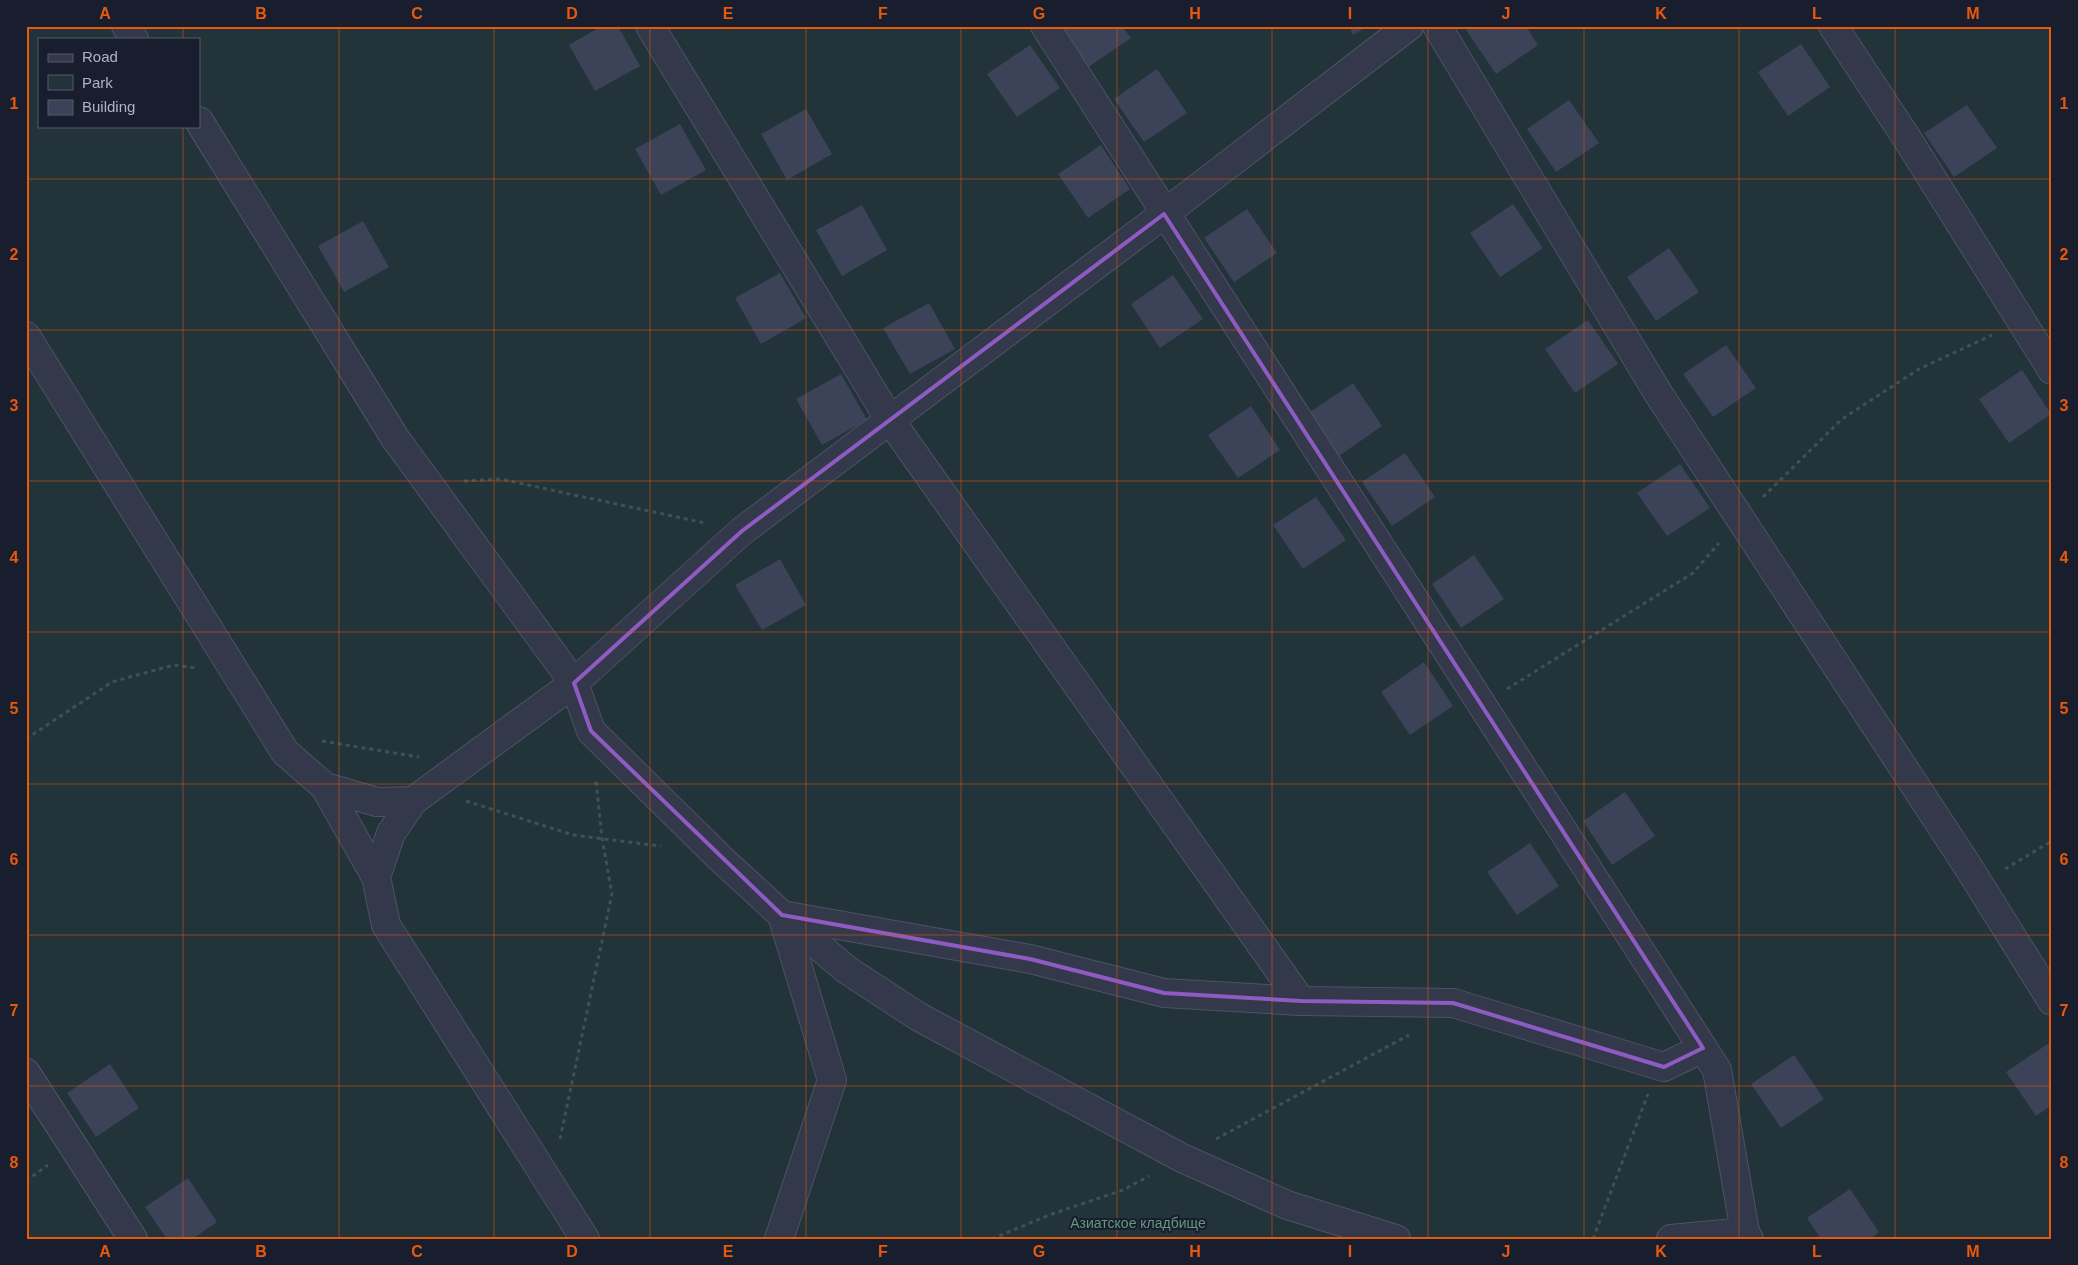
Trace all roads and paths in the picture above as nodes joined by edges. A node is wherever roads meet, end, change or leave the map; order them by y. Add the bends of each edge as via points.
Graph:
1 (126, 26) edge
2 (650, 26) edge
3 (1045, 26) edge
4 (1410, 26) edge
5 (1437, 26) edge
6 (1833, 26) edge
7 (133, 38) edge
8 (200, 123) edge
9 (1164, 214) junction
10 (26, 336) edge
11 (2052, 370) edge
12 (890, 420) junction
13 (428, 483) junction
14 (742, 531) junction
15 (235, 671) junction
16 (574, 683) junction
17 (274, 734) junction
18 (26, 739) edge
19 (462, 765) junction
20 (596, 780) dead end
21 (325, 787) junction
22 (420, 795) junction
23 (602, 838) junction
24 (2052, 841) edge
25 (663, 846) dead end
26 (376, 877) junction
27 (1980, 885) junction
28 (782, 915) junction
29 (1300, 1001) junction
30 (2052, 1001) edge
31 (1410, 1035) dead end
32 (1703, 1048) junction
33 (1659, 1065) junction
34 (26, 1073) edge
35 (1182, 1158) junction
36 (550, 1184) junction
37 (1744, 1237) edge
38 (133, 1239) edge
39 (585, 1239) edge
40 (779, 1239) edge
41 (992, 1239) edge
42 (1396, 1239) edge
43 (1593, 1239) edge
44 (1671, 1239) edge

1 - 7 street
2 - 12 street
3 - 9 street
4 - 9 street
5 - 27 street via 1658,393
6 - 11 street
8 - 13 street via 395,438
9 - 12 street
9 - 32 street
10 - 15 street
12 - 14 street
12 - 29 street
13 - 14 path via 500,478
13 - 16 street
14 - 16 street
15 - 17 street
15 - 18 path via 174,665 112,682
16 - 19 street
16 - 28 street via 591,731
17 - 19 path
17 - 21 street via 285,752
19 - 22 street
20 - 23 path
21 - 22 street via 377,802
21 - 26 street
22 - 23 path via 500,810 573,835
22 - 26 street via 391,833
23 - 25 path
23 - 36 path via 612,894
24 - 27 path
26 - 36 street via 386,925
27 - 30 street
28 - 29 street via 1030,959 1164,992
28 - 35 street via 847,970 918,1018
28 - 40 street via 832,1080
29 - 33 street via 1453,1003
31 - 35 path
32 - 33 street via 1664,1067
32 - 37 street via 1717,1070
33 - 43 path
34 - 38 street
35 - 41 path via 1123,1190 1049,1215
35 - 42 street via 1287,1205
36 - 39 street
37 - 44 street

